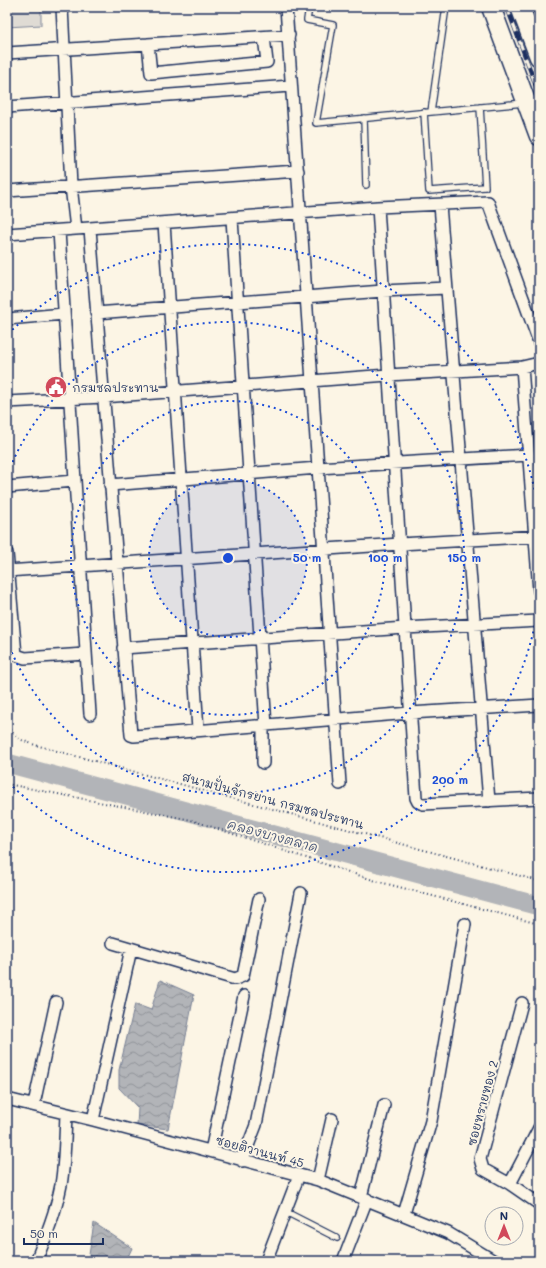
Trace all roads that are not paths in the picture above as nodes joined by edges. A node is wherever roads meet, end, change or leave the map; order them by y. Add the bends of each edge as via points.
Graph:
1 (62, 7) edge
2 (286, 7) edge
3 (309, 7) edge
4 (446, 7) edge
5 (491, 7) edge
6 (520, 7) edge
7 (288, 35) junction
8 (264, 36) junction
9 (148, 44) junction
10 (65, 50) junction
11 (7, 53) edge
12 (539, 57) edge
13 (291, 86) junction
14 (67, 103) junction
15 (527, 103) junction
16 (7, 107) edge
17 (480, 107) junction
18 (424, 112) junction
19 (431, 112) junction
20 (364, 118) junction
21 (539, 136) edge
22 (298, 170) junction
23 (366, 185) dead end
24 (71, 186) junction
25 (7, 191) edge
26 (440, 205) junction
27 (378, 207) junction
28 (301, 214) junction
29 (232, 219) junction
30 (164, 223) junction
31 (90, 229) junction
32 (76, 230) junction
33 (59, 231) junction
34 (7, 234) edge
35 (446, 288) junction
36 (383, 291) junction
37 (306, 297) junction
38 (237, 303) junction
39 (170, 307) junction
40 (96, 313) junction
41 (64, 314) junction
42 (7, 319) edge
43 (539, 342) edge
44 (539, 363) edge
45 (522, 367) junction
46 (453, 372) junction
47 (388, 375) junction
48 (312, 381) junction
49 (243, 387) junction
50 (175, 391) junction
51 (103, 397) junction
52 (69, 399) junction
53 (7, 402) edge
54 (529, 455) junction
55 (460, 460) junction
56 (394, 463) junction
57 (318, 468) junction
58 (249, 474) junction
59 (181, 479) junction
60 (74, 481) junction
61 (110, 485) junction
62 (7, 487) edge
63 (537, 537) edge
64 (467, 541) junction
65 (400, 544) junction
66 (324, 550) junction
67 (7, 554) edge
68 (255, 555) junction
69 (186, 558) junction
70 (116, 564) junction
71 (80, 566) junction
72 (8, 571) edge
73 (539, 591) edge
74 (539, 621) edge
75 (474, 625) junction
76 (405, 628) junction
77 (330, 634) junction
78 (260, 639) junction
79 (192, 643) junction
80 (123, 648) junction
81 (85, 654) junction
82 (539, 705) edge
83 (481, 710) junction
84 (410, 713) junction
85 (90, 714) dead end
86 (336, 720) junction
87 (265, 726) junction
88 (198, 730) junction
89 (263, 763) dead end
90 (340, 784) dead end
91 (539, 798) edge
92 (489, 801) junction
93 (301, 893) dead end
94 (259, 899) dead end
95 (465, 924) dead end
96 (113, 943) dead end
97 (131, 949) junction
98 (244, 996) dead end
99 (56, 1002) dead end
100 (522, 1004) dead end
101 (7, 1099) edge
102 (34, 1104) junction
103 (384, 1105) dead end
104 (66, 1114) junction
105 (332, 1119) dead end
106 (93, 1120) junction
107 (539, 1128) edge
108 (211, 1151) junction
109 (242, 1161) junction
110 (299, 1175) junction
111 (318, 1180) junction
112 (510, 1184) junction
113 (364, 1198) junction
114 (539, 1204) edge
115 (286, 1212) junction
116 (404, 1214) junction
117 (337, 1238) dead end
118 (36, 1261) edge
119 (266, 1261) edge
120 (343, 1261) edge
121 (494, 1261) edge

1 - 10 street
2 - 7 street
3 - 20 lane via 307,20 333,25 316,123
4 - 19 lane
5 - 15 main road
6 - 12 main road
7 - 8 street
7 - 13 street
8 - 9 street
8 - 9 street via 267,62 151,73
9 - 10 street
10 - 11 street
10 - 14 street
13 - 14 street
13 - 22 street
14 - 16 street
14 - 24 street
15 - 17 lane
15 - 21 main road
17 - 18 lane via 485,187 429,190
17 - 19 lane
18 - 19 lane
18 - 20 lane
20 - 23 lane
22 - 24 street
22 - 28 street
24 - 25 street
24 - 32 street
26 - 27 street
26 - 35 street
26 - 43 street via 488,202
27 - 28 street
27 - 36 street
28 - 29 street
28 - 37 street
29 - 30 street
29 - 38 street
30 - 31 street
30 - 39 street
31 - 32 street
31 - 40 street
32 - 33 street
33 - 34 street
33 - 41 street
35 - 36 street
35 - 46 street
36 - 37 street
36 - 47 street
37 - 38 street
37 - 48 street
38 - 39 street
38 - 49 street
39 - 40 street
39 - 50 street
40 - 51 street
41 - 42 street
41 - 52 street
44 - 45 street
45 - 46 street
45 - 54 street
46 - 47 street
46 - 55 street
47 - 48 street
47 - 56 street
48 - 49 street
48 - 57 street
49 - 50 street
49 - 58 street
50 - 51 street
50 - 59 street
51 - 52 street
51 - 61 street
52 - 53 street
52 - 60 street
54 - 55 street
54 - 63 street
55 - 56 street
55 - 64 street
56 - 57 street
56 - 65 street
57 - 58 street
57 - 66 street
58 - 59 street
58 - 68 street
59 - 61 street
59 - 69 street
60 - 62 street
60 - 71 street
61 - 70 street
63 - 64 street
63 - 73 street
64 - 65 street
64 - 75 street
65 - 66 street
65 - 76 street
66 - 68 street
66 - 77 street
67 - 72 street
68 - 69 street
68 - 78 street
69 - 70 street
69 - 79 street
70 - 71 street
70 - 80 street
71 - 72 street
71 - 81 street
72 - 81 street via 16,655 25,658
74 - 75 street
75 - 76 street
75 - 83 street
76 - 77 street
76 - 84 street
77 - 78 street
77 - 86 street
78 - 79 street
78 - 87 street
79 - 80 street
79 - 88 street
80 - 88 street via 131,734 134,736
81 - 85 street
82 - 83 street
83 - 84 street
83 - 92 street
84 - 86 street
84 - 92 street via 418,802 423,804
86 - 87 street
86 - 90 street
87 - 88 street
87 - 89 street
91 - 92 street
93 - 109 street via 256,1125
94 - 97 street via 243,976 240,978 235,979
95 - 116 street via 431,1121
96 - 97 street
97 - 106 street
98 - 108 street
99 - 102 street
100 - 112 street, ซอยทรายทอง 2 via 480,1159 483,1169
101 - 102 street, ซอยติวานนท์ 45
102 - 104 street, ซอยติวานนท์ 45
103 - 113 street
104 - 106 street, ซอยติวานนท์ 45
104 - 118 street via 61,1184
105 - 111 street
106 - 108 street, ซอยติวานนท์ 45
107 - 112 street
108 - 109 street, ซอยติวานนท์ 45
109 - 110 street, ซอยติวานนท์ 45
110 - 111 street, ซอยติวานนท์ 45
110 - 115 street
111 - 113 street, ซอยติวานนท์ 45
112 - 114 street, ซอยทรายทอง 2
113 - 116 street, ซอยติวานนท์ 45
113 - 120 street
115 - 117 lane
115 - 119 street
116 - 121 street, ซอยติวานนท์ 45 via 448,1234

